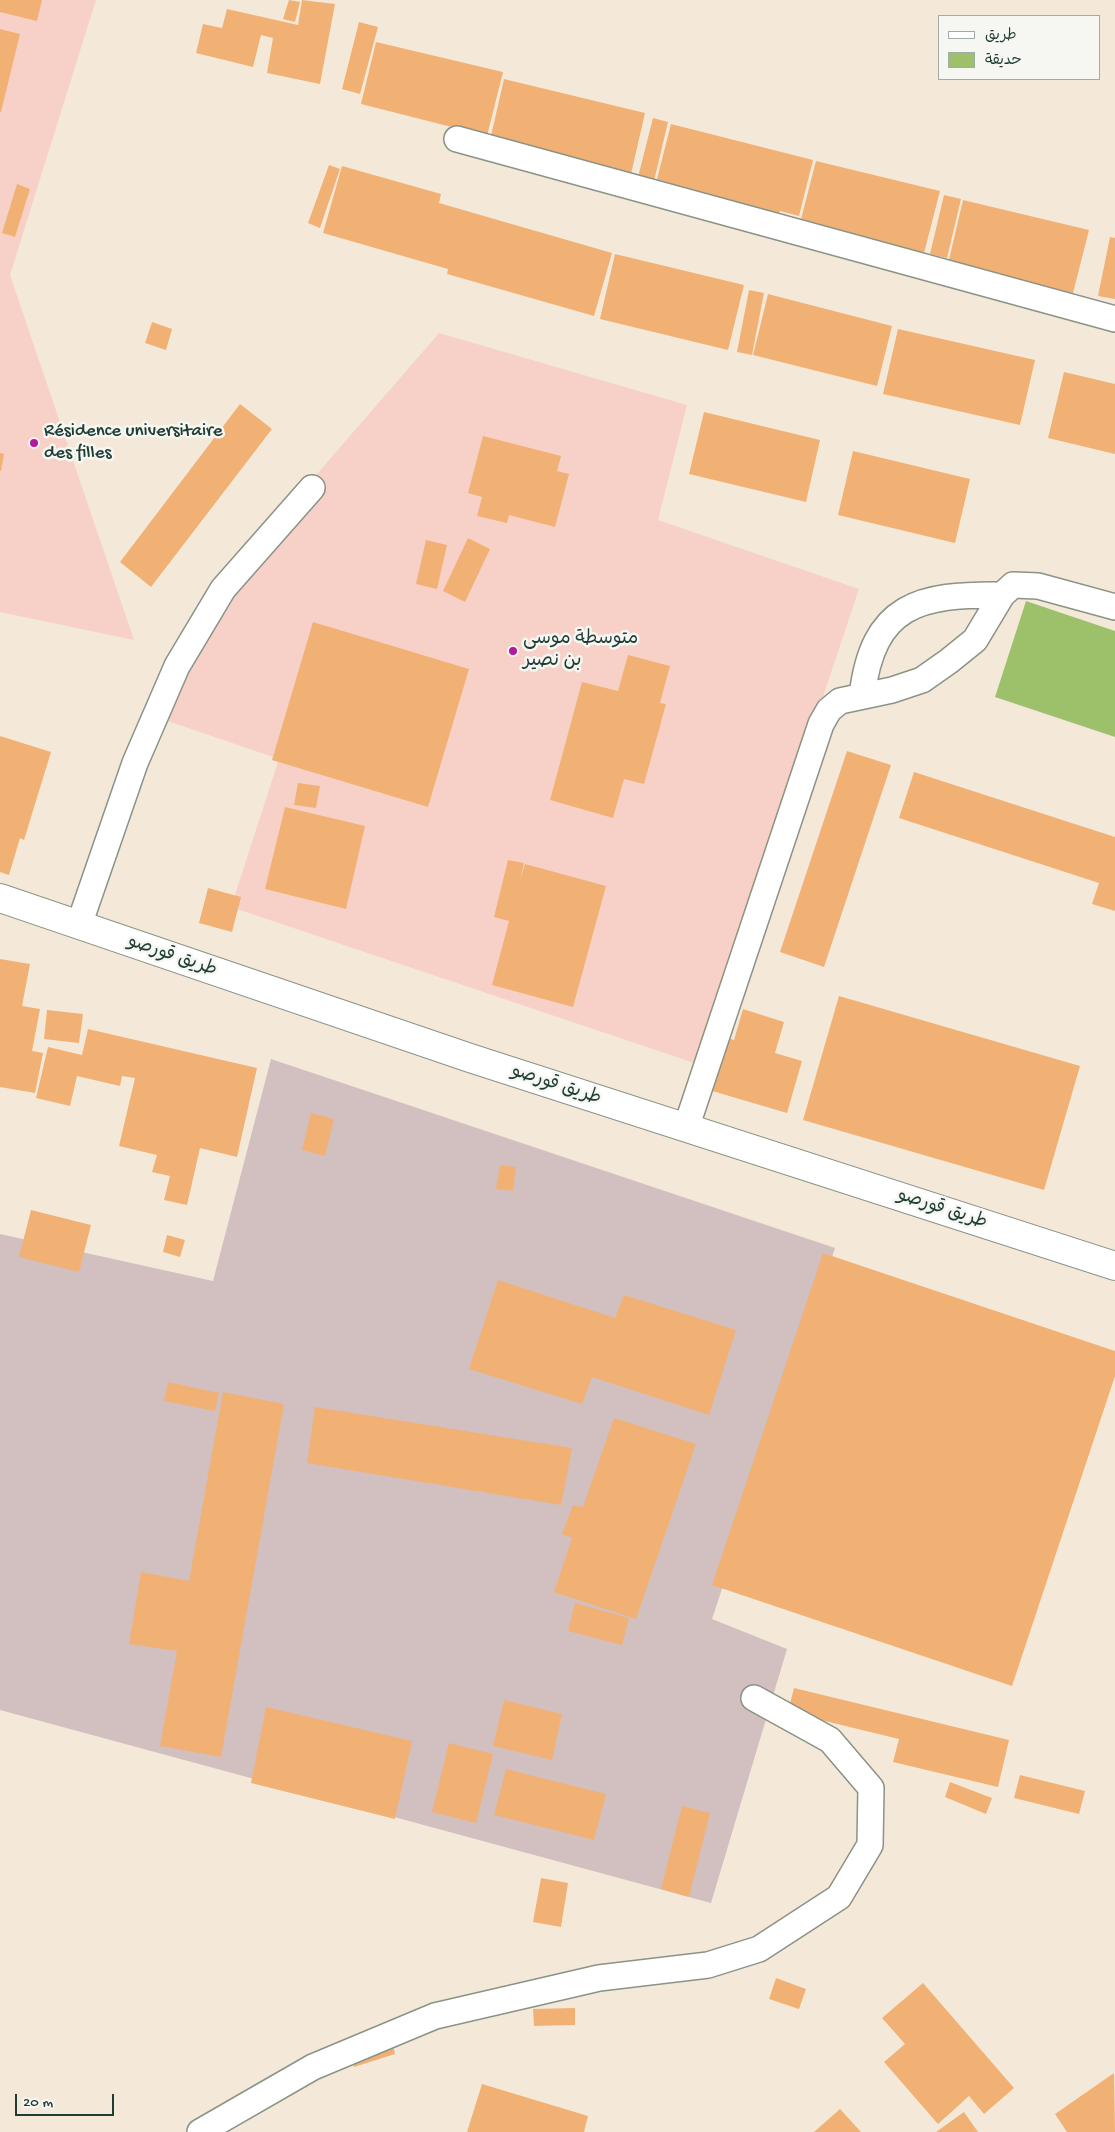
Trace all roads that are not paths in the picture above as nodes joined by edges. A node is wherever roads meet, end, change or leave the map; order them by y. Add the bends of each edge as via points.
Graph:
1 (457, 138) dead end
2 (1115, 319) edge
3 (312, 488) dead end
4 (1002, 595) junction
5 (1115, 607) edge
6 (862, 696) junction
7 (0, 898) edge
8 (79, 925) junction
9 (686, 1128) junction
10 (1115, 1266) edge
11 (754, 1698) dead end
12 (200, 2132) edge

1 - 2 street
3 - 8 street via 223,589 177,666 134,763
4 - 5 street via 1013,585 1024,584
4 - 6 street via 974,640 950,661 922,680
4 - 6 street via 943,596 902,613 886,626 874,644 865,669
6 - 9 street via 840,701 829,710 821,724
7 - 8 main road, طريق قورصو
8 - 9 main road, طريق قورصو
9 - 10 main road, طريق قورصو
11 - 12 street via 830,1740 871,1788 870,1845 840,1897 759,1949 708,1965 599,1978 435,2016 313,2067

